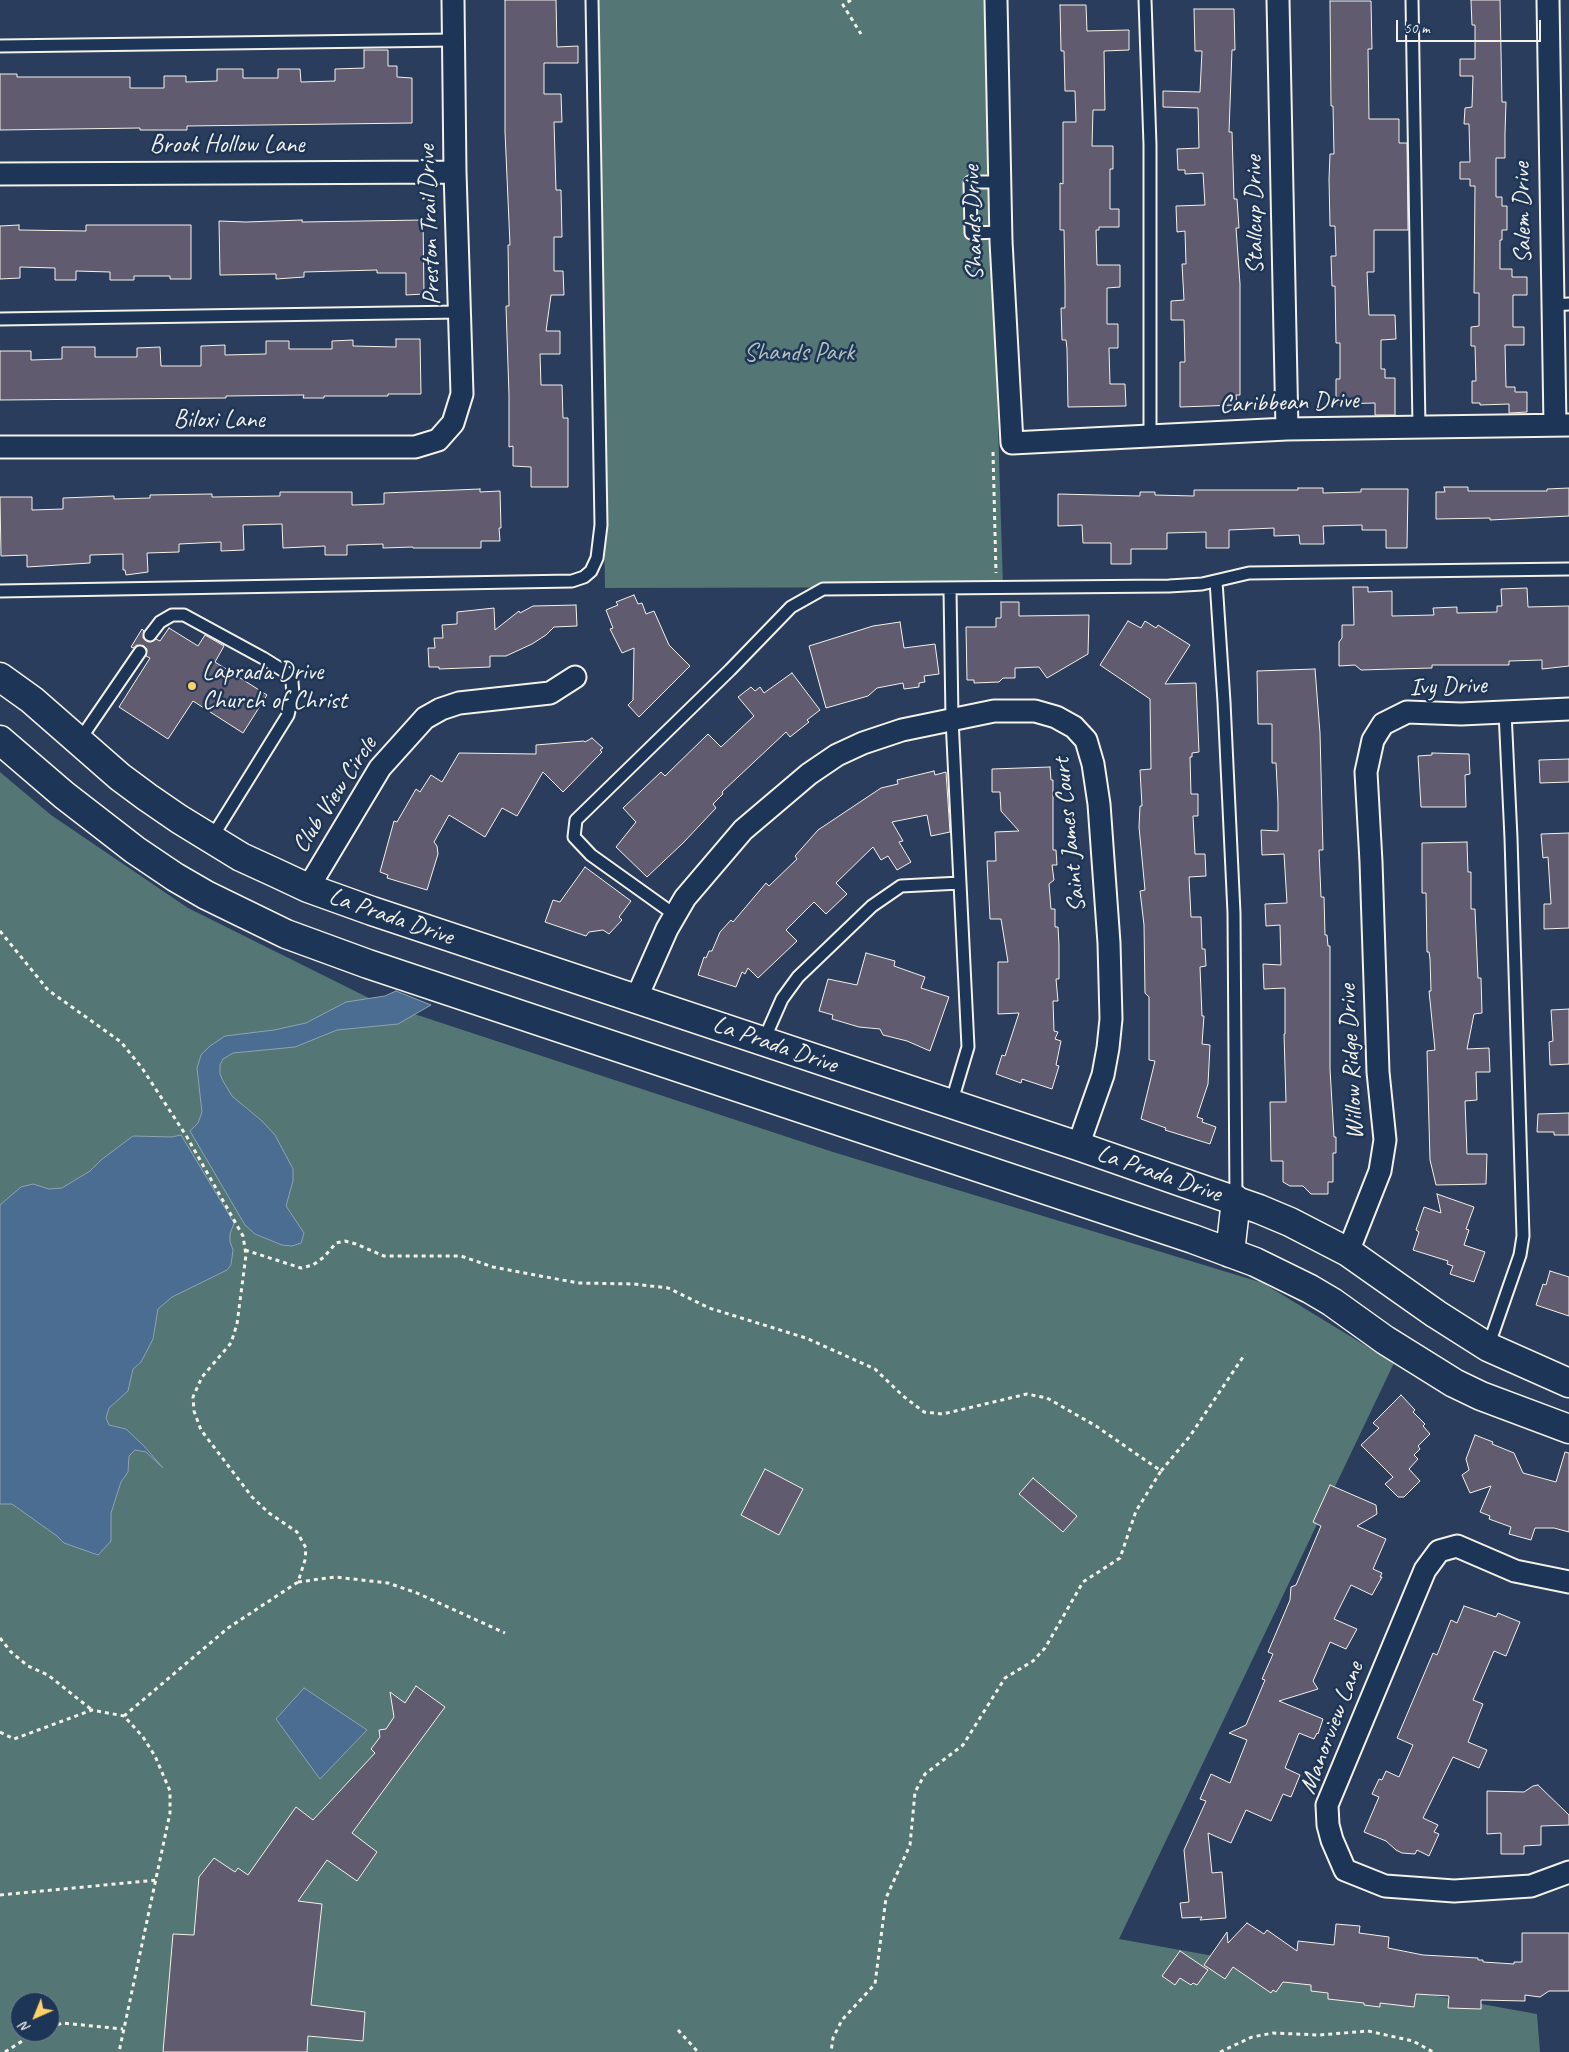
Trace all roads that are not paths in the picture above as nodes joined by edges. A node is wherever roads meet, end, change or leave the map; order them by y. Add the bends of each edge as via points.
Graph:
1 (453, 0) edge
2 (592, 0) edge
3 (996, 0) edge
4 (1145, 0) edge
5 (1278, 0) edge
6 (1412, 0) edge
7 (1548, 0) edge
8 (453, 40) junction
9 (0, 46) edge
10 (455, 172) junction
11 (0, 174) edge
12 (1000, 182) junction
13 (1001, 232) junction
14 (1560, 304) edge
15 (460, 312) junction
16 (0, 319) edge
17 (1562, 425) edge
18 (1419, 427) junction
19 (1287, 429) junction
20 (1150, 436) junction
21 (438, 440) joint
22 (1012, 443) joint
23 (0, 447) edge
24 (1569, 569) edge
25 (1216, 581) junction
26 (950, 589) junction
27 (0, 591) edge
28 (150, 635) dead end
29 (140, 652) dead end
30 (0, 676) edge
31 (575, 677) dead end
32 (1569, 709) edge
33 (1505, 712) junction
34 (952, 719) junction
35 (0, 740) edge
36 (79, 741) junction
37 (211, 839) junction
38 (1371, 862) joint
39 (960, 883) junction
40 (308, 888) junction
41 (675, 915) junction
42 (636, 999) junction
43 (763, 1042) junction
44 (951, 1104) junction
45 (1078, 1146) junction
46 (1236, 1200) junction
47 (1230, 1252) junction
48 (1348, 1252) junction
49 (1488, 1347) junction
50 (1569, 1383) edge
51 (1569, 1429) edge
52 (1569, 1582) edge
53 (1569, 1872) edge

1 - 8 street, Preston Trail Drive
2 - 27 lane via 601,525 597,558 584,577 572,580
3 - 12 street, Shands Drive
4 - 20 lane via 1150,145
5 - 19 street, Stallcup Drive
6 - 18 lane
7 - 14 street, Salem Drive
8 - 9 lane
8 - 10 street, Preston Trail Drive
10 - 11 street, Brook Hollow Lane
10 - 15 street, Preston Trail Drive
12 - 13 street, Shands Drive
12 - 13 lane via 970,182 971,233
13 - 22 street, Shands Drive
14 - 17 street, Salem Drive
15 - 16 lane
15 - 21 street, Preston Trail Drive via 462,394 453,423
17 - 18 street, Caribbean Drive
18 - 19 street, Caribbean Drive
19 - 20 street, Caribbean Drive
20 - 22 street, Caribbean Drive
21 - 23 street, Biloxi Lane via 415,447
24 - 25 lane via 1249,574
25 - 26 lane via 1169,586
25 - 46 lane via 1234,912
26 - 34 lane
26 - 41 lane via 823,589 791,607 576,820 574,837 591,855
28 - 37 lane via 160,622 172,615 184,615 263,658 287,673 292,682 294,694 288,715
29 - 36 lane
30 - 36 main road, La Prada Drive
31 - 40 street, Club View Circle via 550,693 459,703 425,718 380,768
32 - 33 street, Ivy Drive
33 - 38 street, Ivy Drive via 1407,712 1383,724 1373,740 1366,772
33 - 49 lane via 1512,838 1523,1236 1520,1255
34 - 39 lane
34 - 41 street, Saint James Court via 863,743 837,755 809,774 744,830 685,898
34 - 45 street, Saint James Court via 994,711 1036,711 1074,727 1086,740 1100,804 1109,943 1110,1019 1103,1075
35 - 47 main road, La Prada Drive via 135,850 206,895 286,934
36 - 37 main road, La Prada Drive via 147,797
37 - 40 main road, La Prada Drive via 241,857
38 - 48 street, Willow Ridge Drive via 1378,1072 1384,1140 1380,1171
39 - 43 lane via 901,886 872,906 798,977 782,999
39 - 44 lane via 968,1047
40 - 42 main road, La Prada Drive
41 - 42 street, Saint James Court
42 - 43 main road, La Prada Drive
43 - 44 main road, La Prada Drive
44 - 45 main road, La Prada Drive
45 - 46 main road, La Prada Drive
46 - 47 main road
46 - 48 main road, La Prada Drive via 1290,1222
47 - 51 main road, La Prada Drive via 1310,1289 1454,1383
48 - 49 main road, La Prada Drive
49 - 50 main road, La Prada Drive
52 - 53 street, Manorview Lane via 1515,1571 1457,1546 1439,1551 1425,1570 1327,1805 1332,1840 1345,1870 1385,1886 1454,1892 1531,1886

